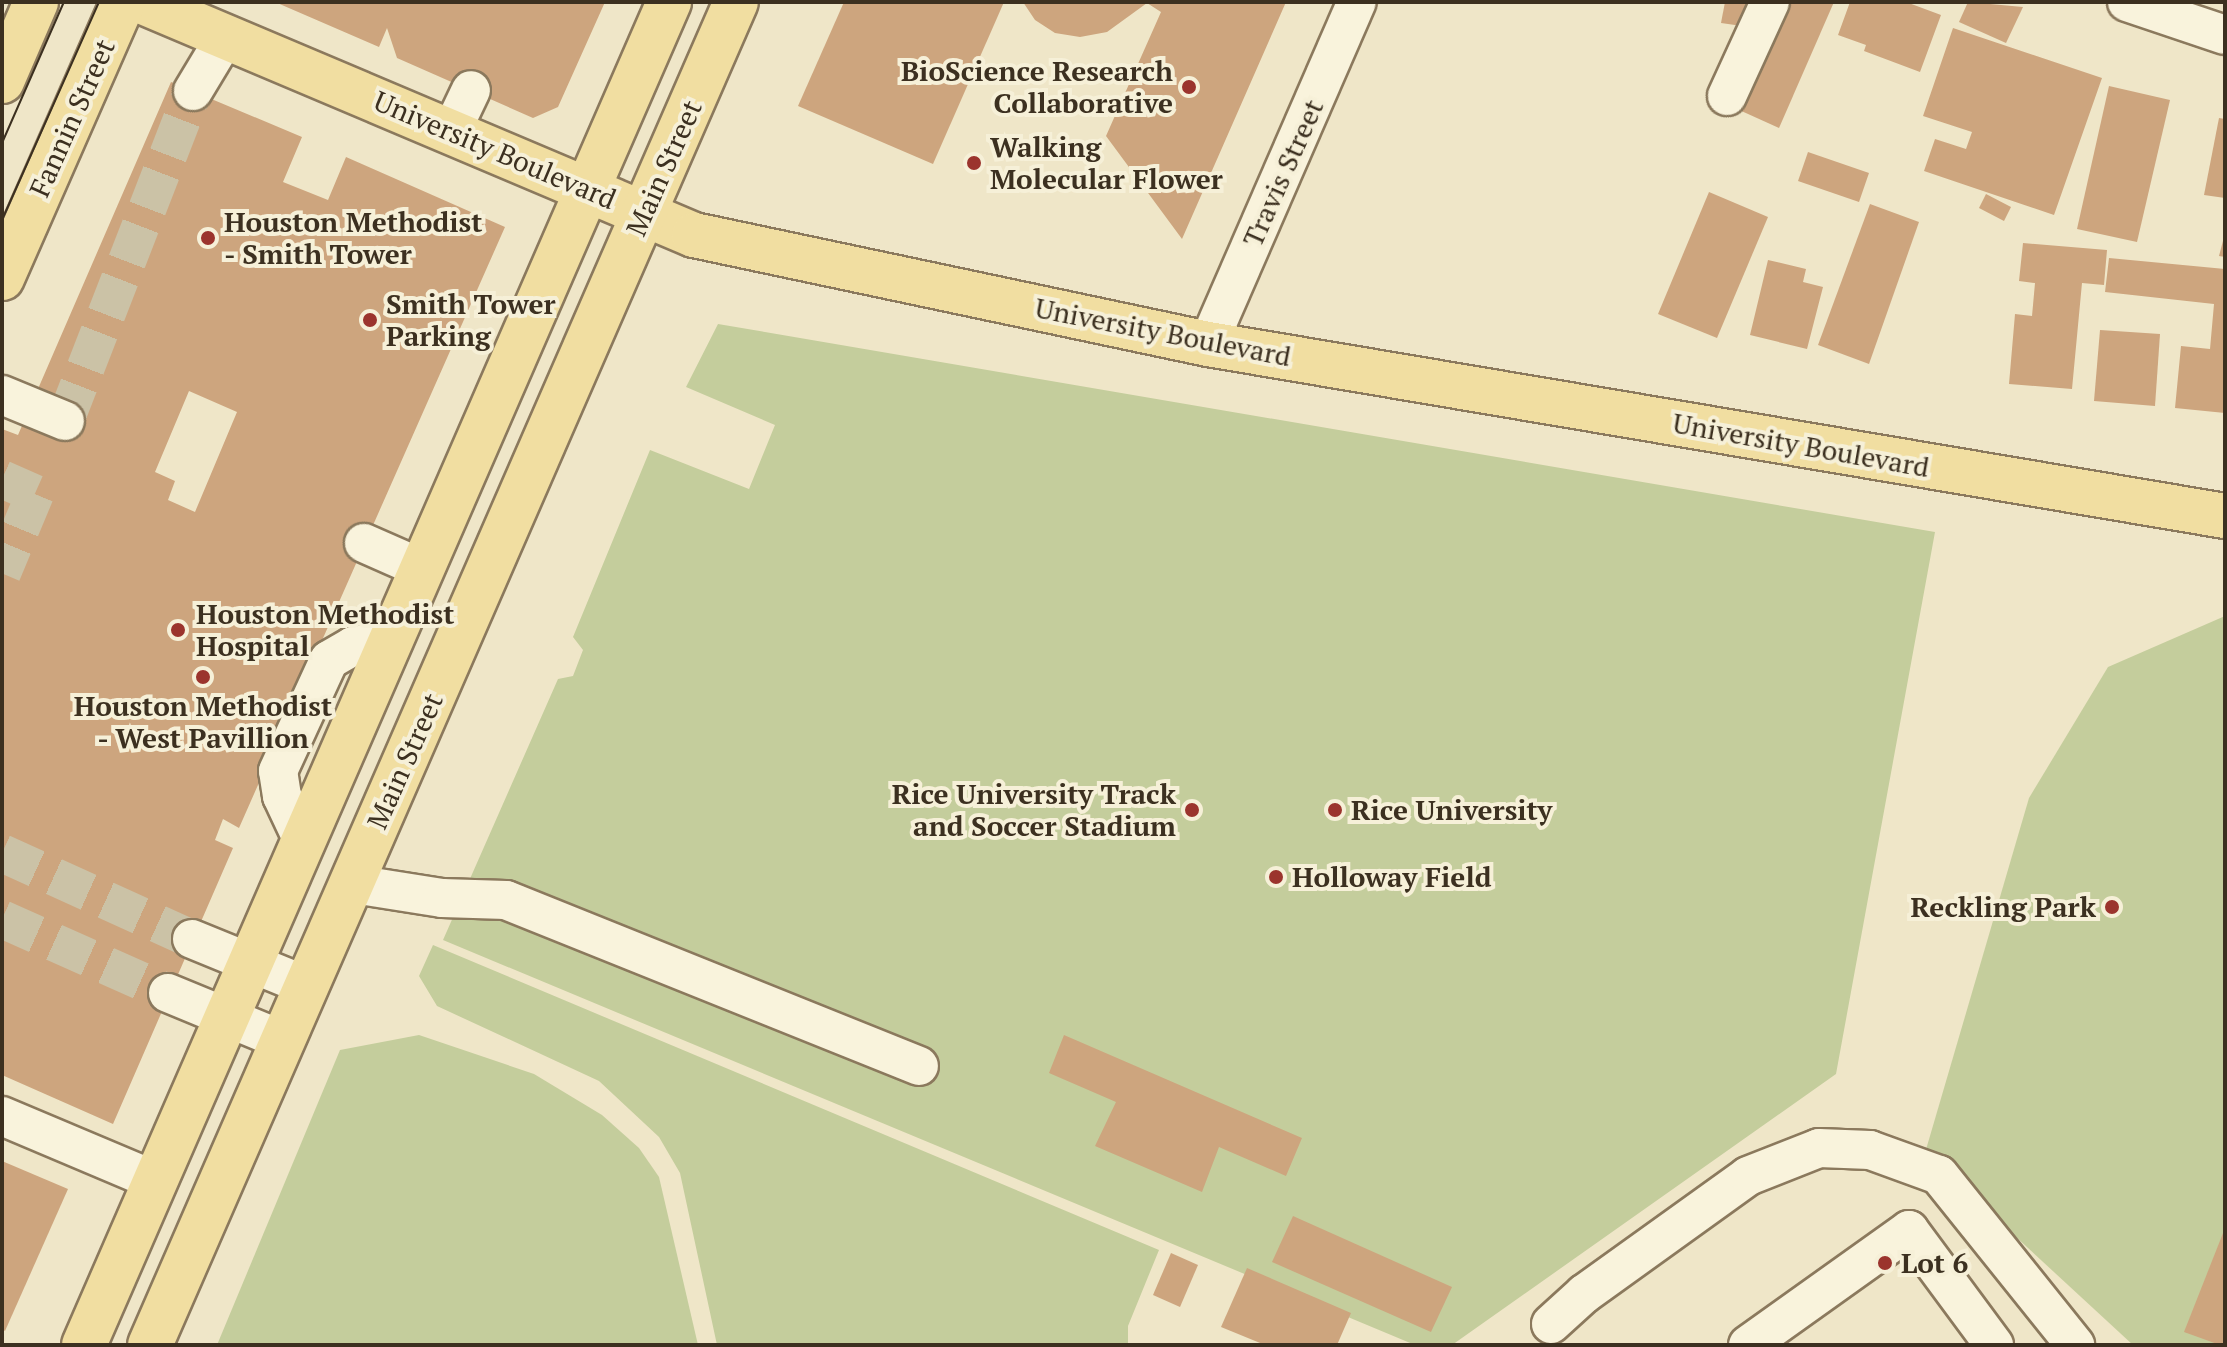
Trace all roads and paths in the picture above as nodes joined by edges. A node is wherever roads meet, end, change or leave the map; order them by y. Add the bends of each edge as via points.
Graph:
1 (36, 2) edge
2 (123, 2) edge
3 (143, 2) edge
4 (669, 2) edge
5 (736, 2) edge
6 (1357, 2) edge
7 (1770, 2) edge
8 (2127, 2) edge
9 (2225, 35) edge
10 (226, 36) junction
11 (2, 81) edge
12 (471, 90) dead end
13 (193, 91) tunnel mouth
14 (1727, 96) dead end
15 (452, 130) junction
16 (589, 189) junction
17 (643, 215) junction
18 (2, 278) edge
19 (1208, 344) junction
20 (2, 395) edge
21 (65, 421) dead end
22 (2225, 516) edge
23 (364, 543) dead end
24 (423, 569) junction
25 (354, 877) junction
26 (192, 939) tunnel mouth
27 (252, 961) junction
28 (307, 986) junction
29 (168, 993) tunnel mouth
30 (228, 1016) junction
31 (282, 1040) junction
32 (919, 1066) dead end
33 (2, 1116) edge
34 (156, 1181) junction
35 (1551, 1324) dead end
36 (84, 1345) edge
37 (150, 1345) edge
38 (1748, 1345) edge
39 (1994, 1345) edge
40 (2075, 1345) edge

1 - 11 main road
2 - 18 main road, Fannin Street
3 - 10 main road, University Boulevard
4 - 16 main road
5 - 17 main road, Main Street
6 - 19 street, Travis Street
7 - 14 street
8 - 9 street
10 - 13 street
10 - 15 main road, University Boulevard
12 - 15 street
15 - 16 main road, University Boulevard
16 - 17 main road, University Boulevard
16 - 24 main road
17 - 19 main road, University Boulevard via 694,235
17 - 25 main road, Main Street
19 - 22 main road, University Boulevard
20 - 21 street
23 - 24 street
24 - 27 main road
25 - 28 main road, Main Street
25 - 32 street via 366,886 442,898 506,900
26 - 27 street
27 - 28 street
27 - 30 main road
28 - 31 main road, Main Street
29 - 30 street
30 - 31 street
30 - 34 main road
31 - 37 main road, Main Street
33 - 34 street
34 - 36 main road
35 - 40 street via 1584,1294 1748,1176 1819,1148 1870,1150 1939,1175
38 - 39 street via 1909,1230

